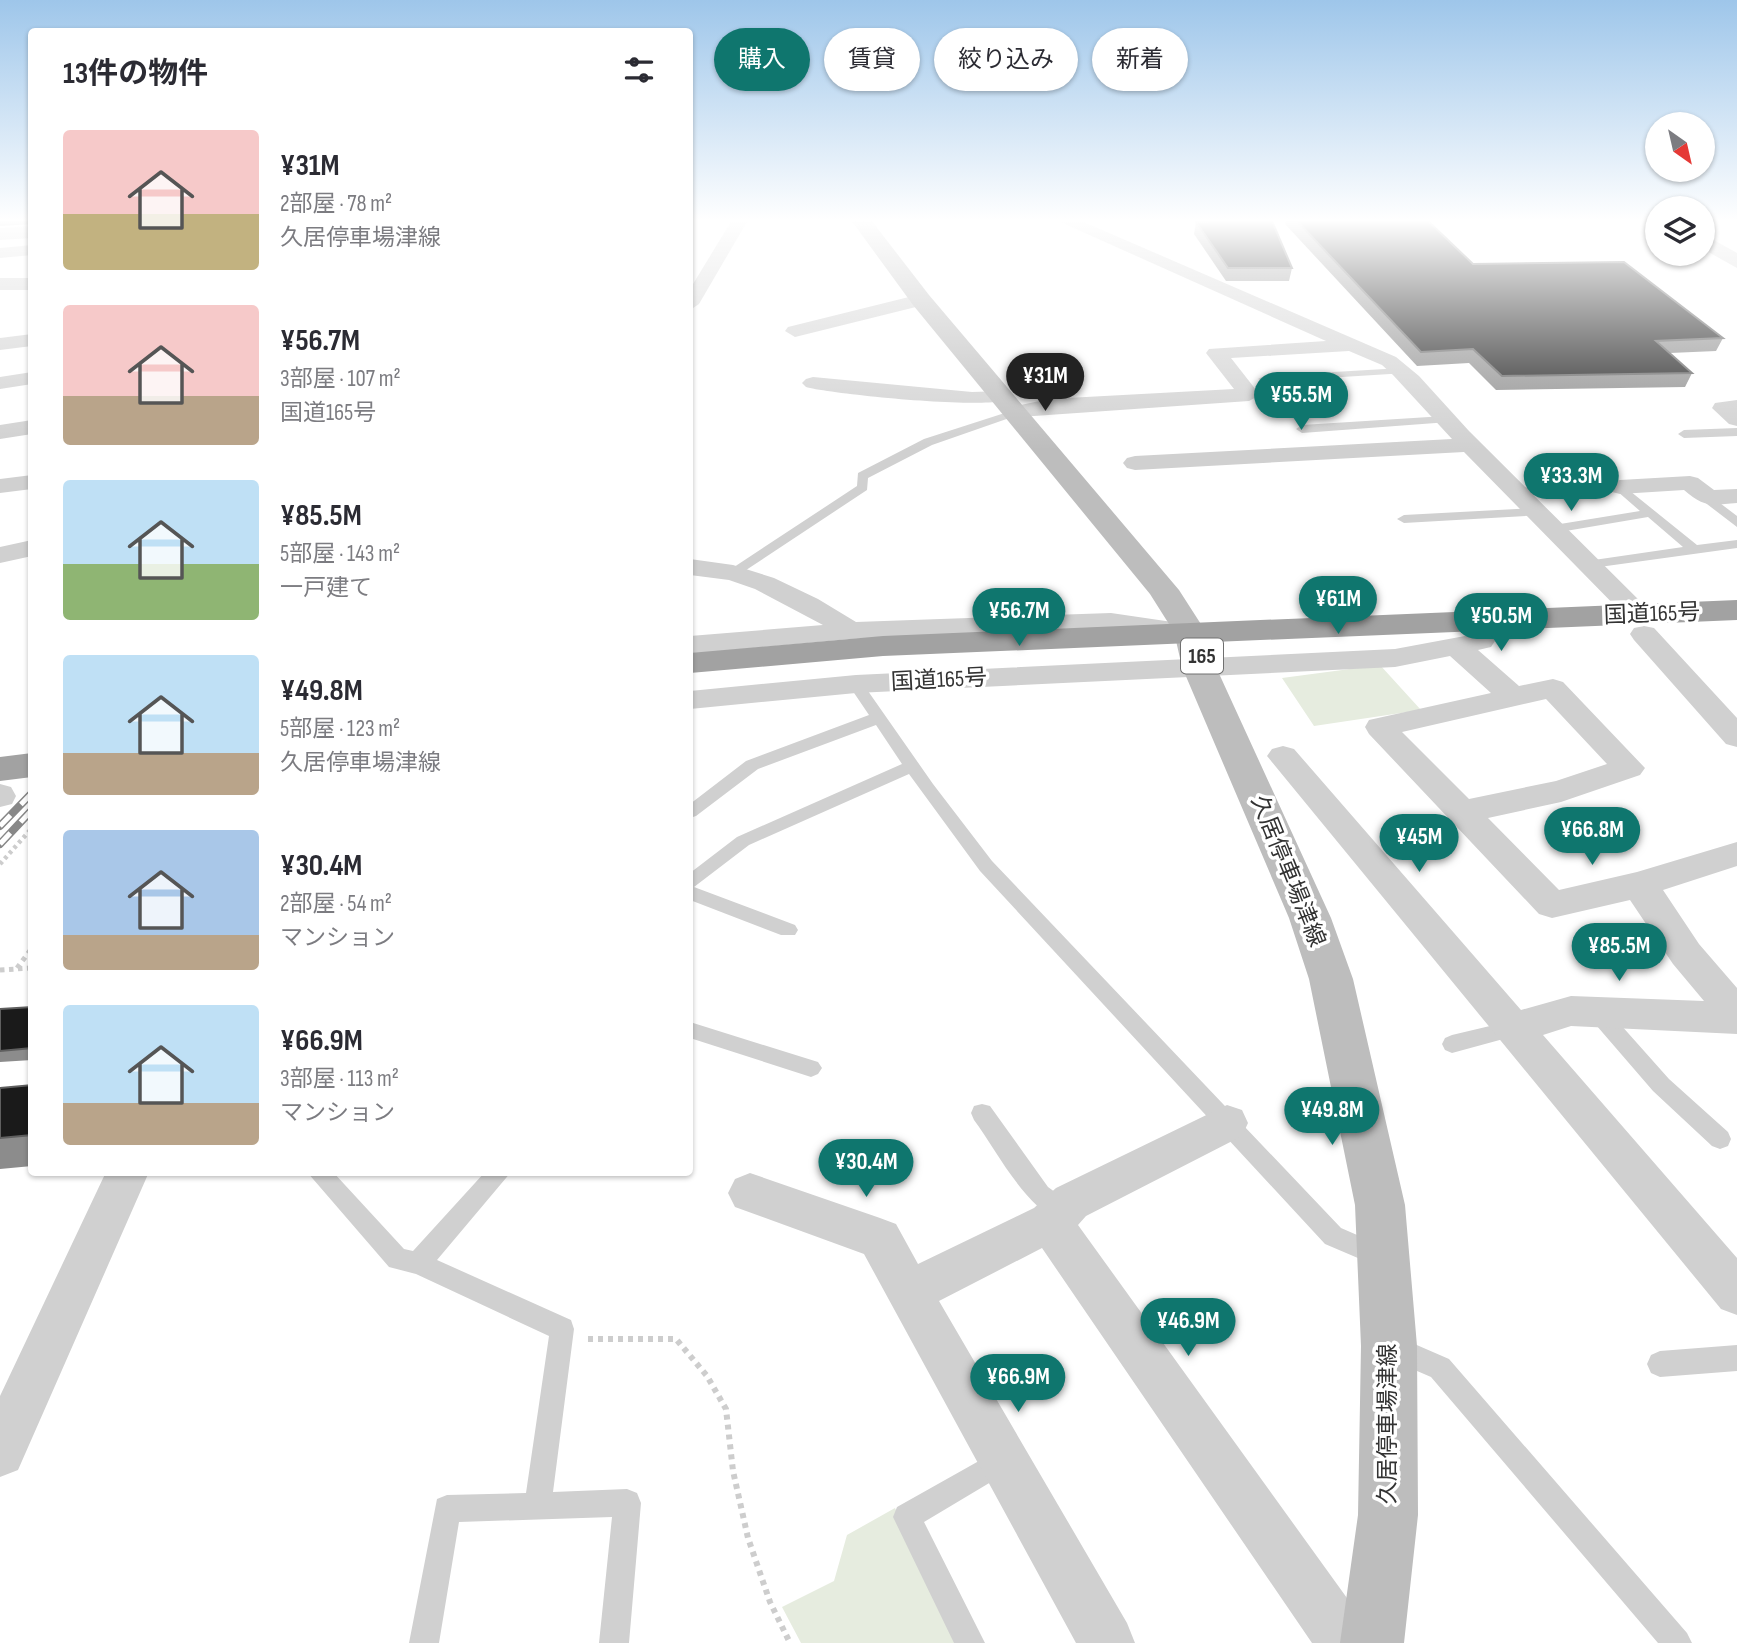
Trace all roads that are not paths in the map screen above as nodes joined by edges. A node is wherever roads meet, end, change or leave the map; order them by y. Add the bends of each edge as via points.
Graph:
1 (919, 297) edge
2 (1241, 297) edge
3 (921, 300) junction
4 (795, 331) dead end
5 (28, 340) edge
6 (0, 344) edge
7 (1351, 344) junction
8 (1402, 371) junction
9 (28, 379) edge
10 (1264, 379) dead end
11 (0, 383) edge
12 (813, 383) dead end
13 (1009, 405) junction
14 (1737, 407) edge
15 (28, 419) edge
16 (1737, 419) edge
17 (1445, 420) junction
18 (0, 423) edge
19 (1384, 424) junction
20 (28, 428) edge
21 (1319, 428) junction
22 (1302, 429) dead end
23 (0, 432) edge
24 (1737, 432) edge
25 (1684, 434) dead end
26 (1469, 444) junction
27 (1404, 448) junction
28 (1338, 452) junction
29 (1135, 463) dead end
30 (28, 482) edge
31 (0, 486) edge
32 (1620, 487) junction
33 (1516, 492) junction
34 (1737, 496) edge
35 (1708, 498) junction
36 (1650, 513) junction
37 (1404, 519) dead end
38 (1545, 520) junction
39 (1737, 523) edge
40 (1737, 544) edge
41 (28, 549) edge
42 (1694, 550) junction
43 (0, 555) edge
44 (1592, 564) junction
45 (693, 567) edge
46 (732, 573) junction
47 (1737, 610) edge
48 (1641, 624) junction
49 (1737, 630) edge
50 (850, 631) junction
51 (1469, 644) junction
52 (693, 645) edge
53 (1196, 652) junction
54 (693, 663) edge
55 (693, 684) edge
56 (856, 684) junction
57 (1513, 696) junction
58 (693, 700) edge
59 (878, 718) junction
60 (1737, 737) edge
61 (28, 742) edge
62 (0, 745) edge
63 (1283, 756) dead end
64 (28, 766) edge
65 (912, 766) junction
66 (0, 769) edge
67 (693, 810) edge
68 (1464, 812) junction
69 (1737, 854) edge
70 (693, 881) edge
71 (1638, 885) junction
72 (693, 894) edge
73 (788, 930) dead end
74 (1598, 1012) junction
75 (1737, 1018) edge
76 (1511, 1029) junction
77 (693, 1031) edge
78 (1452, 1044) dead end
79 (811, 1068) dead end
80 (982, 1113) dead end
81 (1227, 1122) junction
82 (1720, 1139) dead end
83 (126, 1176) edge
84 (322, 1176) edge
85 (496, 1176) edge
86 (750, 1193) dead end
87 (1056, 1216) junction
88 (1385, 1259) junction
89 (418, 1263) junction
90 (909, 1292) junction
91 (1737, 1293) edge
92 (1389, 1346) junction
93 (1737, 1358) edge
94 (1660, 1364) dead end
95 (0, 1450) edge
96 (1004, 1460) junction
97 (538, 1505) junction
98 (424, 1643) edge
99 (614, 1643) edge
100 (970, 1643) edge
101 (1107, 1643) edge
102 (1345, 1643) edge
103 (1372, 1643) edge
104 (1677, 1643) edge

1 - 3 main road, 久居停車場津線
2 - 7 street
3 - 4 street
3 - 13 main road, 久居停車場津線
5 - 6 street
7 - 8 street
7 - 13 street via 1216,352 1249,395
8 - 10 lane
8 - 17 street
9 - 11 street
12 - 13 street
13 - 46 lane via 862,476 863,487
13 - 53 main road, 久居停車場津線 via 1163,590
14 - 16 street via 1723,408
15 - 18 street
17 - 19 lane
17 - 26 street
19 - 21 lane
19 - 27 lane
20 - 23 street
21 - 22 lane
21 - 28 lane
24 - 25 lane
26 - 27 street
26 - 33 street
27 - 28 street
28 - 29 street
30 - 31 street
32 - 33 lane
32 - 35 street via 1690,482
32 - 36 lane
33 - 38 street
34 - 35 street
35 - 39 lane
36 - 38 lane
36 - 42 lane
37 - 38 lane
38 - 44 street
40 - 42 lane
41 - 43 street
42 - 44 lane
44 - 48 street
45 - 46 street
46 - 50 street via 797,597
47 - 48 highway, 国道165号 / 165
48 - 49 highway, 国道165号 / 165
48 - 51 highway, 国道165号 / 165
48 - 53 highway, 国道165号 / 165
48 - 60 street
50 - 52 street, 国道165号 / 165
50 - 53 street, 国道165号 / 165 via 1111,621
51 - 53 highway, 国道165号 / 165
51 - 57 street
53 - 54 highway, 国道165号 / 165 via 883,646
53 - 55 highway, 国道165号 / 165
53 - 56 street, 国道165号 / 165
53 - 88 main road, 久居停車場津線 via 1310,918 1331,979 1380,1205
56 - 58 street, 国道165号 / 165
56 - 59 lane
57 - 68 street via 1380,727
57 - 68 street via 1553,688 1629,768 1561,791
59 - 65 lane
59 - 67 lane via 752,765
61 - 62 highway
63 - 76 street
64 - 66 highway
65 - 70 lane via 743,841
65 - 81 lane via 986,866
68 - 71 street via 1552,905
69 - 71 street
71 - 75 street via 1659,907 1679,946 1724,996
72 - 73 lane
74 - 75 street
74 - 76 street via 1571,1011
74 - 82 lane via 1661,1085
76 - 78 lane
76 - 91 street
77 - 79 lane
80 - 87 lane
81 - 87 street via 1070,1202
81 - 88 lane via 1333,1236
83 - 95 street
84 - 89 lane via 397,1259
85 - 89 lane
86 - 90 street via 880,1239
87 - 90 street
87 - 102 street
88 - 92 main road, 久居停車場津線
89 - 97 lane via 562,1329
90 - 96 street
92 - 103 main road, 久居停車場津線 via 1388,1515
92 - 104 lane via 1440,1368
93 - 94 lane
96 - 100 lane via 907,1517
96 - 101 street
97 - 98 lane via 447,1509
97 - 99 lane via 627,1503

